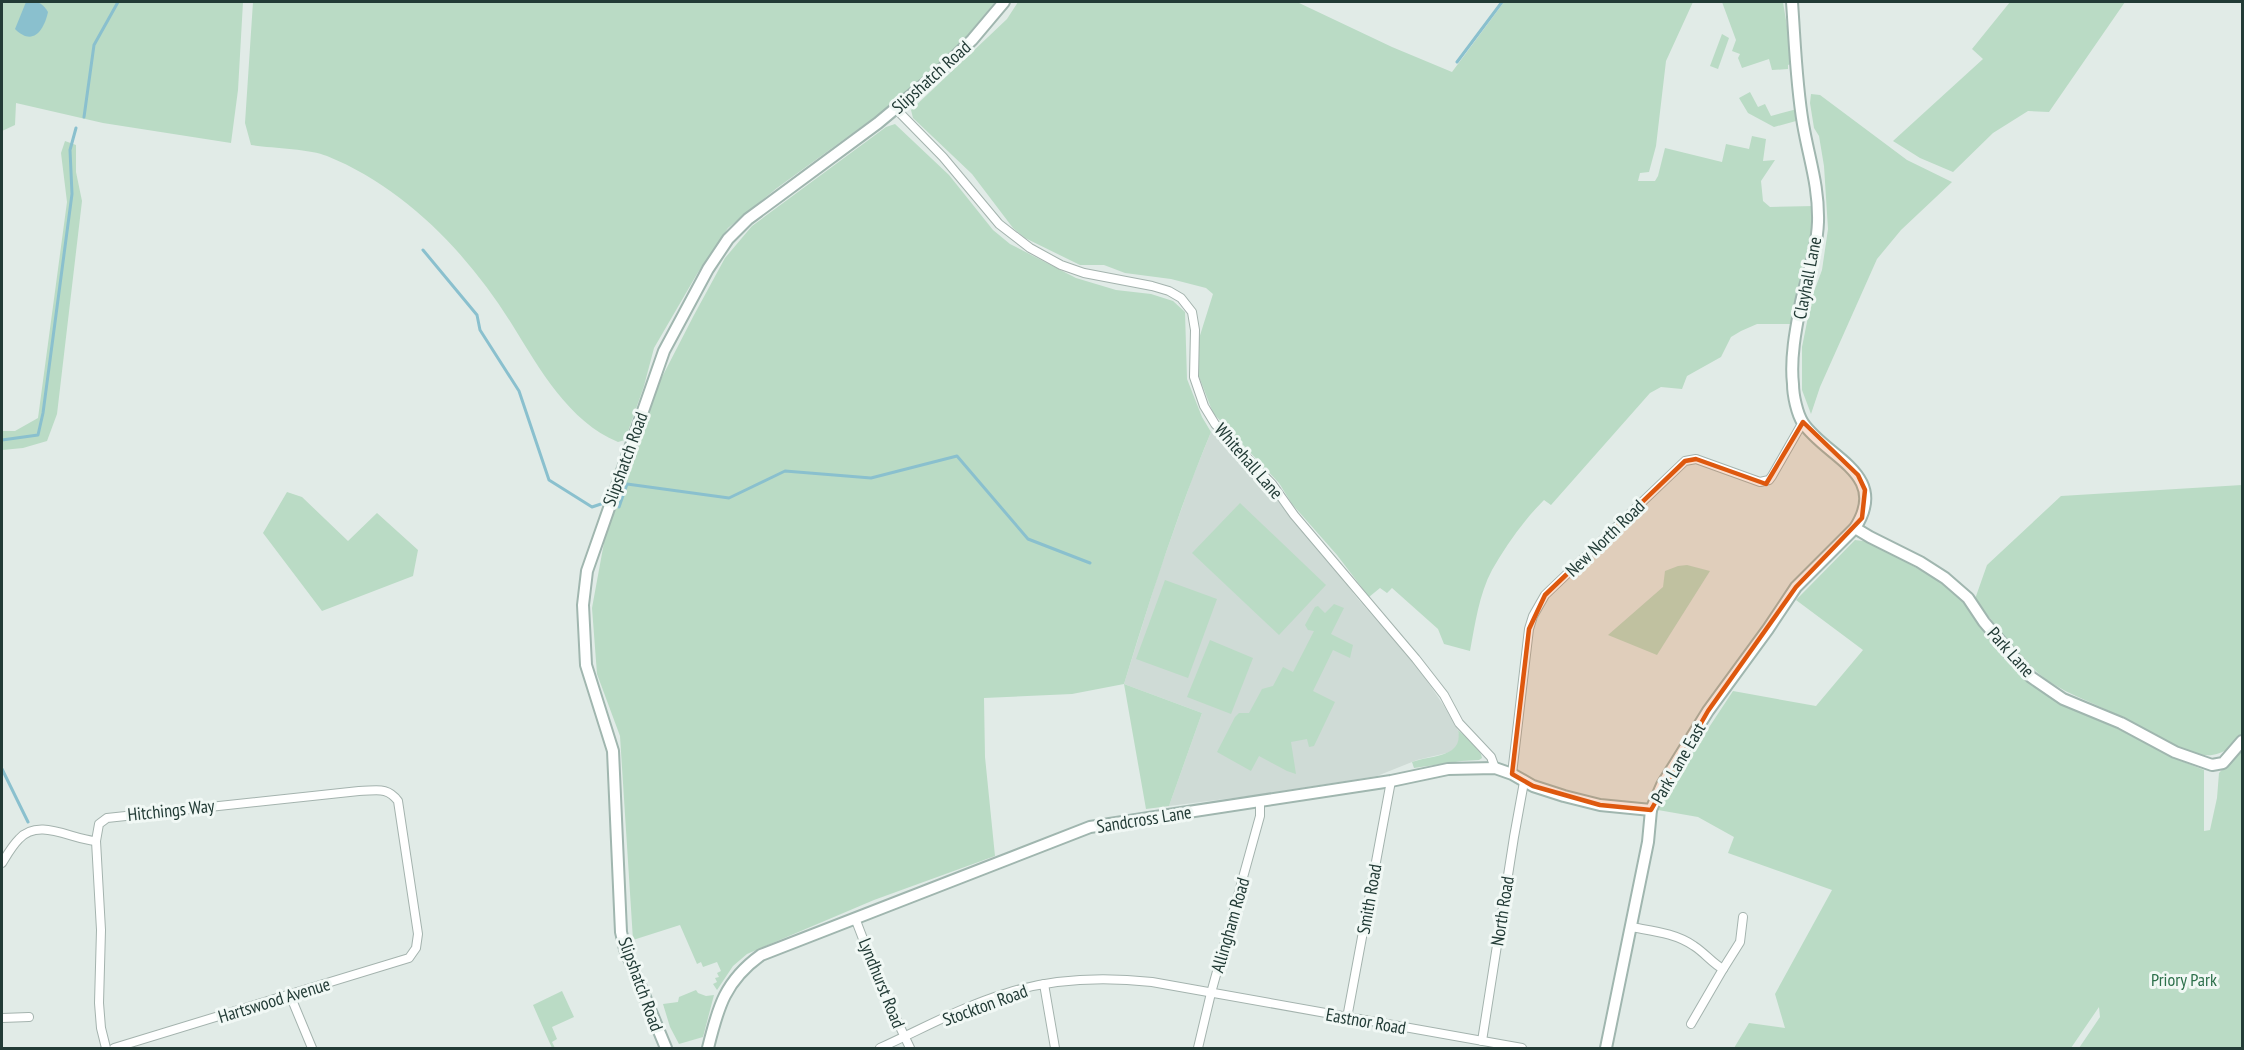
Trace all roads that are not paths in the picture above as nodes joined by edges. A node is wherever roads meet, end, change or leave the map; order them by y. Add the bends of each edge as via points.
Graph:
1 (1004, 2) edge
2 (1792, 2) edge
3 (896, 109) junction
4 (1803, 422) junction
5 (1855, 528) junction
6 (2242, 741) edge
7 (1495, 768) junction
8 (1512, 774) junction
9 (1391, 781) junction
10 (1524, 782) junction
11 (1260, 801) junction
12 (1651, 810) junction
13 (96, 841) junction
14 (2, 863) edge
15 (1743, 917) dead end
16 (855, 918) junction
17 (1631, 927) junction
18 (418, 934) joint
19 (1724, 969) junction
20 (1044, 984) junction
21 (1211, 993) junction
22 (290, 996) junction
23 (29, 1017) dead end
24 (2, 1018) edge
25 (1347, 1018) junction
26 (1691, 1024) dead end
27 (904, 1038) junction
28 (1482, 1041) junction
29 (106, 1048) edge
30 (114, 1048) edge
31 (312, 1048) edge
32 (666, 1048) edge
33 (708, 1048) edge
34 (880, 1048) edge
35 (909, 1048) edge
36 (1055, 1048) edge
37 (1198, 1048) edge
38 (1522, 1048) edge
39 (1606, 1048) edge

1 - 3 street, Slipshatch Road via 972,40
2 - 4 street, Clayhall Lane via 1803,126 1818,192 1815,248 1794,351 1792,385
3 - 7 street, Whitehall Lane via 999,224 1030,249 1084,273 1152,286 1181,298 1192,312 1195,330 1194,378 1215,424 1272,484 1416,659 1458,723 1491,757
3 - 32 street, Slipshatch Road via 748,219 728,239 664,351 587,571 583,605 586,665 613,751 621,932
4 - 5 street, Clayhall Lane via 1862,483 1865,508
4 - 8 street, New North Road via 1765,482 1696,459 1685,461 1545,595 1529,629
5 - 6 street, Park Lane via 1945,578 1968,598 2031,677 2063,699 2121,723 2175,752 2212,765 2223,763
5 - 12 street, Park Lane East via 1796,587 1708,711
7 - 8 street, Sandcross Lane
7 - 9 street, Sandcross Lane via 1448,770
8 - 10 street, Sandcross Lane
9 - 11 street, Sandcross Lane
9 - 25 street, Smith Road
10 - 12 street, Sandcross Lane via 1600,805
10 - 28 street, North Road
11 - 16 street, Sandcross Lane via 1090,827
11 - 21 street, Allingham Road via 1260,816
12 - 17 street, Park Lane East
13 - 14 street via 36,830 20,838
13 - 18 street, Hitchings Way via 99,824 114,816 387,790 398,801
13 - 29 street via 100,1028
15 - 19 street via 1740,942
16 - 27 street, Lyndhurst Road
16 - 33 street, Sandcross Lane via 761,955 748,965 722,998
17 - 19 street via 1683,940
17 - 39 street, Park Lane East
18 - 22 street, Hartswood Avenue via 413,954 402,962
19 - 26 street
20 - 21 street, Stockton Road via 1125,979
20 - 27 street, Stockton Road via 977,1003
20 - 36 street
21 - 25 street, Eastnor Road
21 - 37 street, Allingham Road
22 - 30 street, Hartswood Avenue
22 - 31 street
23 - 24 street
25 - 28 street, Eastnor Road
27 - 34 street, Stockton Road
27 - 35 street, Lyndhurst Road
28 - 38 street, Eastnor Road

